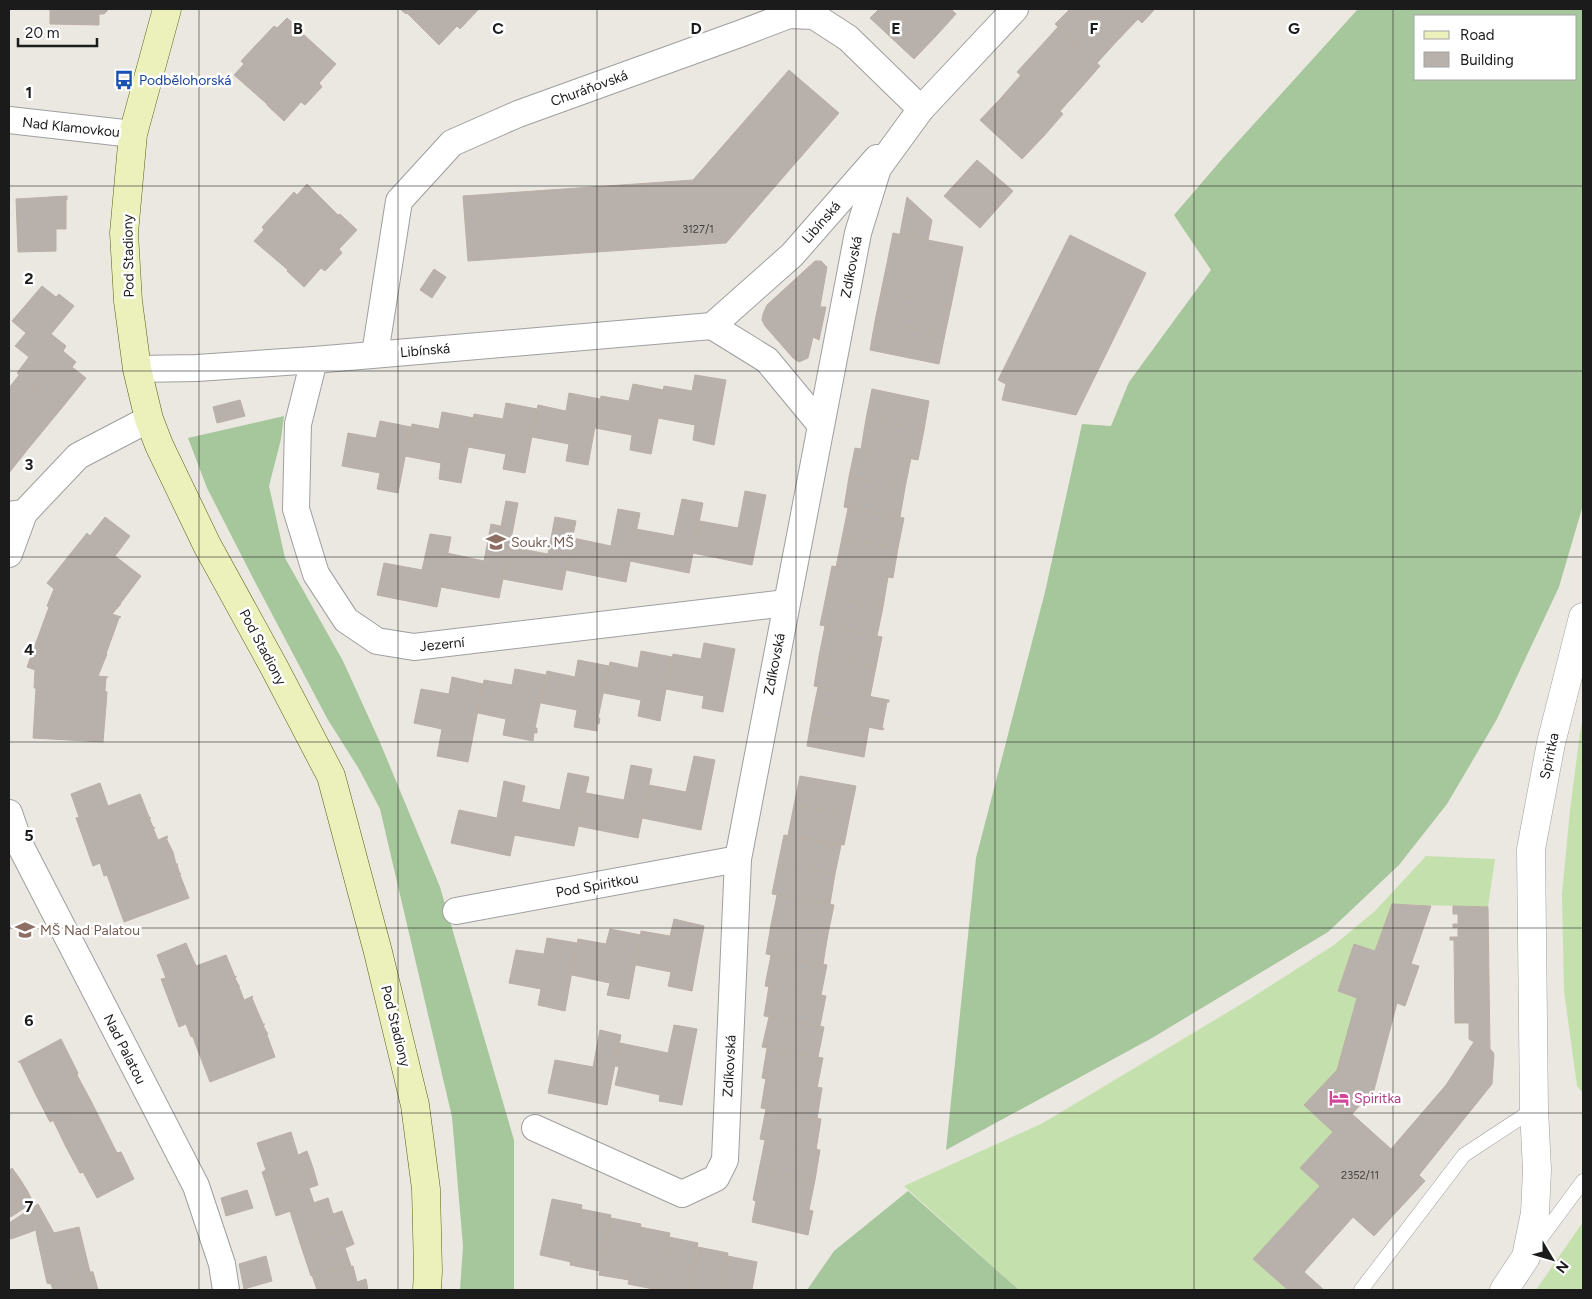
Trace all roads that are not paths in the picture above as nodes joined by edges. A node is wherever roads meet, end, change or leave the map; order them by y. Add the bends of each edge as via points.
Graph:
1 (167, 9) edge
2 (1015, 9) edge
3 (921, 109) junction
4 (9, 120) edge
5 (133, 134) junction
6 (712, 326) junction
7 (375, 354) junction
8 (314, 360) junction
9 (137, 368) junction
10 (149, 418) junction
11 (820, 424) junction
12 (17, 514) edge
13 (9, 554) edge
14 (786, 602) junction
15 (1583, 617) edge
16 (9, 813) edge
17 (738, 859) junction
18 (456, 911) dead end
19 (1534, 1109) junction
20 (535, 1128) dead end
21 (1583, 1180) edge
22 (1526, 1257) junction
23 (226, 1290) edge
24 (427, 1290) edge
25 (1361, 1290) edge
26 (1504, 1290) edge

1 - 5 main road, Pod Stadiony
2 - 3 street, Zdíkovská
3 - 6 street, Libínská via 792,255
3 - 7 street, Churáňovská via 848,38 814,16 789,15 518,114 452,143 399,201
3 - 11 street, Zdíkovská via 878,168 858,233
4 - 5 street, Nad Klamovkou
5 - 9 main road, Pod Stadiony via 124,233 128,301
6 - 7 street, Libínská
6 - 11 street via 767,360
7 - 8 street, Libínská
8 - 9 street, Libínská via 197,368
8 - 14 street, Jezerní via 298,424 296,509 316,574 346,620 377,640 414,647
9 - 10 main road, Pod Stadiony
10 - 12 street via 78,456
10 - 24 main road, Pod Stadiony via 207,545 331,776 415,1104 426,1189
11 - 14 street, Zdíkovská
12 - 13 street
14 - 17 street, Zdíkovská
15 - 19 street, Spiritka via 1551,743 1531,849
16 - 23 street, Nad Palatou via 20,845 196,1186 222,1264
17 - 18 street, Pod Spiritkou
17 - 20 street, Zdíkovská via 725,1160 716,1178 682,1194
19 - 22 street, Spiritka via 1535,1213
19 - 25 lane via 1464,1155
21 - 22 lane
22 - 26 street

